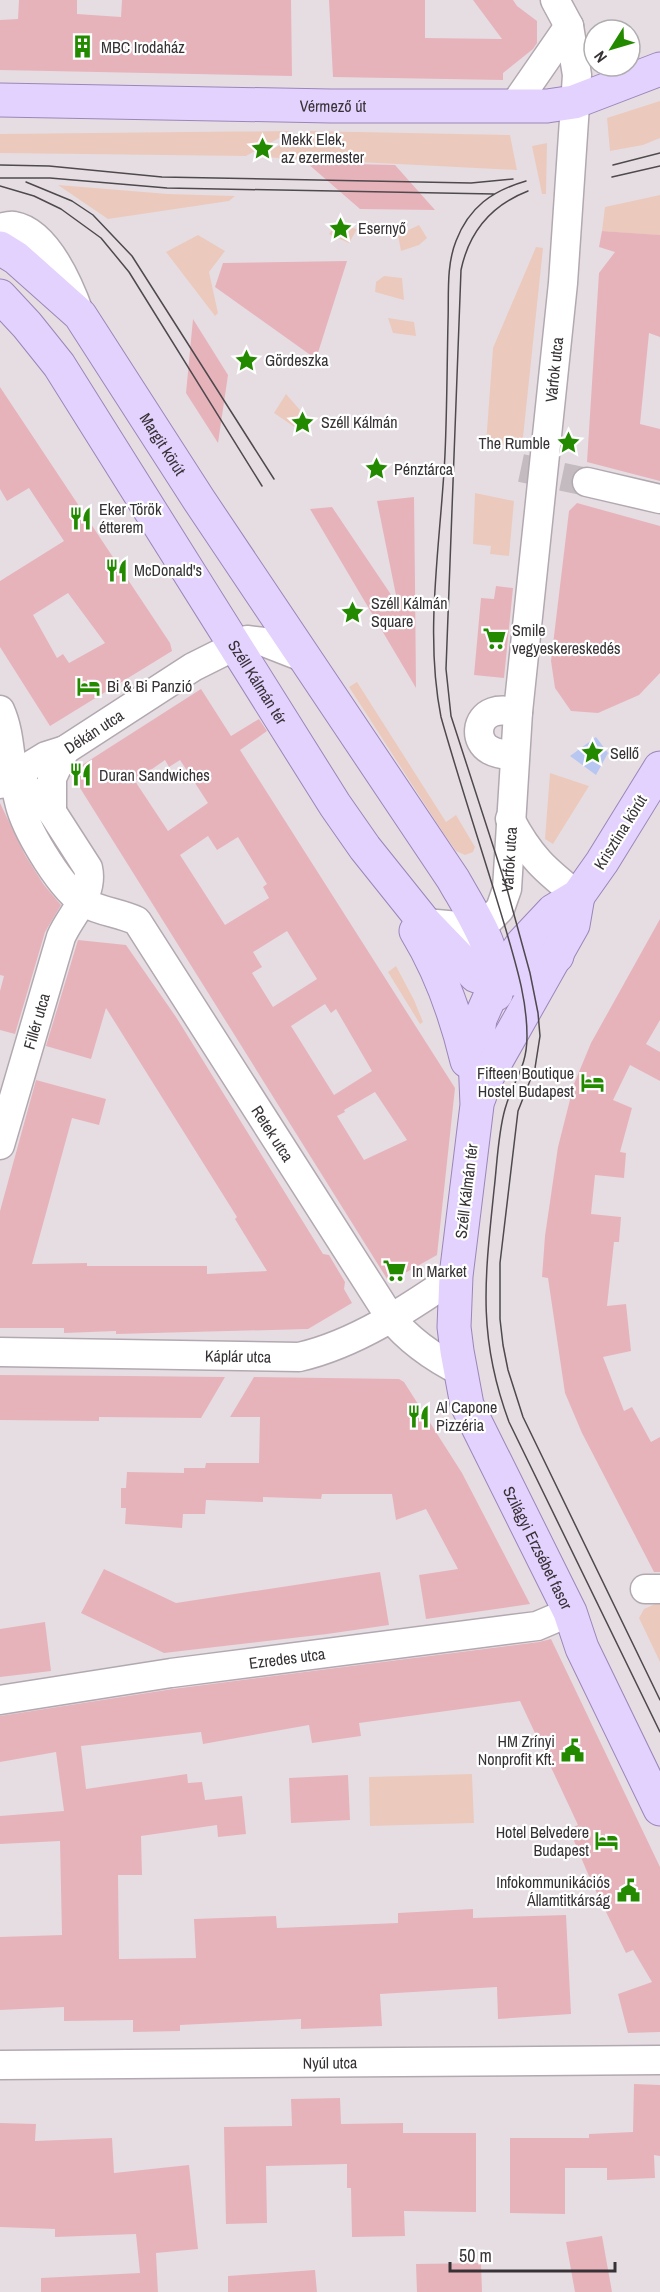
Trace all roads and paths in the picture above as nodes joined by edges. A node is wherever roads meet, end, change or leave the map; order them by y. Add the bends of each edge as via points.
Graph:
1 (555, 0) edge
2 (569, 26) junction
3 (660, 69) edge
4 (0, 100) edge
5 (574, 102) junction
6 (513, 107) junction
7 (0, 228) edge
8 (0, 248) edge
9 (0, 296) edge
10 (80, 315) junction
11 (587, 482) tunnel mouth
12 (660, 499) edge
13 (235, 646) junction
14 (304, 658) junction
15 (0, 710) edge
16 (518, 712) junction
17 (65, 750) junction
18 (514, 756) junction
19 (660, 768) edge
20 (7, 779) edge
21 (52, 812) junction
22 (510, 819) junction
23 (365, 848) junction
24 (578, 896) junction
25 (83, 902) junction
26 (424, 923) junction
27 (481, 928) junction
28 (534, 930) junction
29 (557, 956) junction
30 (447, 960) junction
31 (497, 981) junction
32 (482, 1092) junction
33 (0, 1145) edge
34 (456, 1276) junction
35 (390, 1317) junction
36 (0, 1352) edge
37 (462, 1372) junction
38 (570, 1612) junction
39 (0, 1700) edge
40 (660, 1809) edge
41 (660, 2060) edge
42 (0, 2065) edge

1 - 2 street, Várfok utca
2 - 5 street, Várfok utca via 577,75
2 - 6 street
3 - 5 main road, Vérmező út
4 - 6 main road, Vérmező út
5 - 6 main road, Vérmező út
5 - 16 street, Várfok utca via 563,283
7 - 10 street via 14,226 42,243 69,285
8 - 10 main road, Margit körút
9 - 13 main road via 59,365
10 - 14 main road, Margit körút
11 - 12 street
13 - 14 street, Széll Kálmán tér via 256,640
13 - 17 street, Dékán utca via 193,667
13 - 23 main road, Széll Kálmán tér
14 - 27 main road via 453,879
15 - 20 street, Retek utca via 6,725
16 - 18 street, Várfok utca
16 - 18 street via 488,714 479,729 479,737 489,750
17 - 20 street, Dékán utca via 46,756
17 - 21 street via 52,778
18 - 22 street, Várfok utca
19 - 24 main road, Krisztina körút
20 - 21 street
20 - 25 street, Retek utca via 33,835 59,878
21 - 25 street via 88,868 90,878
22 - 24 street, Várfok utca via 533,858
22 - 27 street, Várfok utca via 507,889 500,909
23 - 26 main road, Széll Kálmán tér
23 - 30 main road
24 - 28 main road, Krisztina körút via 553,911
24 - 29 main road, Krisztina körút via 573,925
25 - 33 street, Fillér utca via 61,937
25 - 35 street, Retek utca via 109,914 131,918 147,934
26 - 27 street
26 - 30 main road, Széll Kálmán tér
27 - 28 main road via 508,938
27 - 30 street
27 - 31 main road via 492,952
28 - 31 main road, Széll Kálmán tér
29 - 31 main road via 520,978
29 - 32 main road, Széll Kálmán tér
30 - 31 main road, Széll Kálmán tér via 476,976
30 - 32 main road via 457,1019
31 - 32 main road, Széll Kálmán tér via 480,1019 476,1057
32 - 34 main road, Széll Kálmán tér
34 - 35 street, Káplár utca
34 - 37 main road, Szilágyi Erzsébet fasor via 454,1327
35 - 36 street, Káplár utca via 298,1368
35 - 37 street, Retek utca via 404,1334 436,1359
37 - 38 main road, Szilágyi Erzsébet fasor via 467,1405
38 - 39 street, Ezredes utca via 537,1626 171,1673
38 - 40 main road, Szilágyi Erzsébet fasor via 582,1647
41 - 42 street, Nyúl utca

